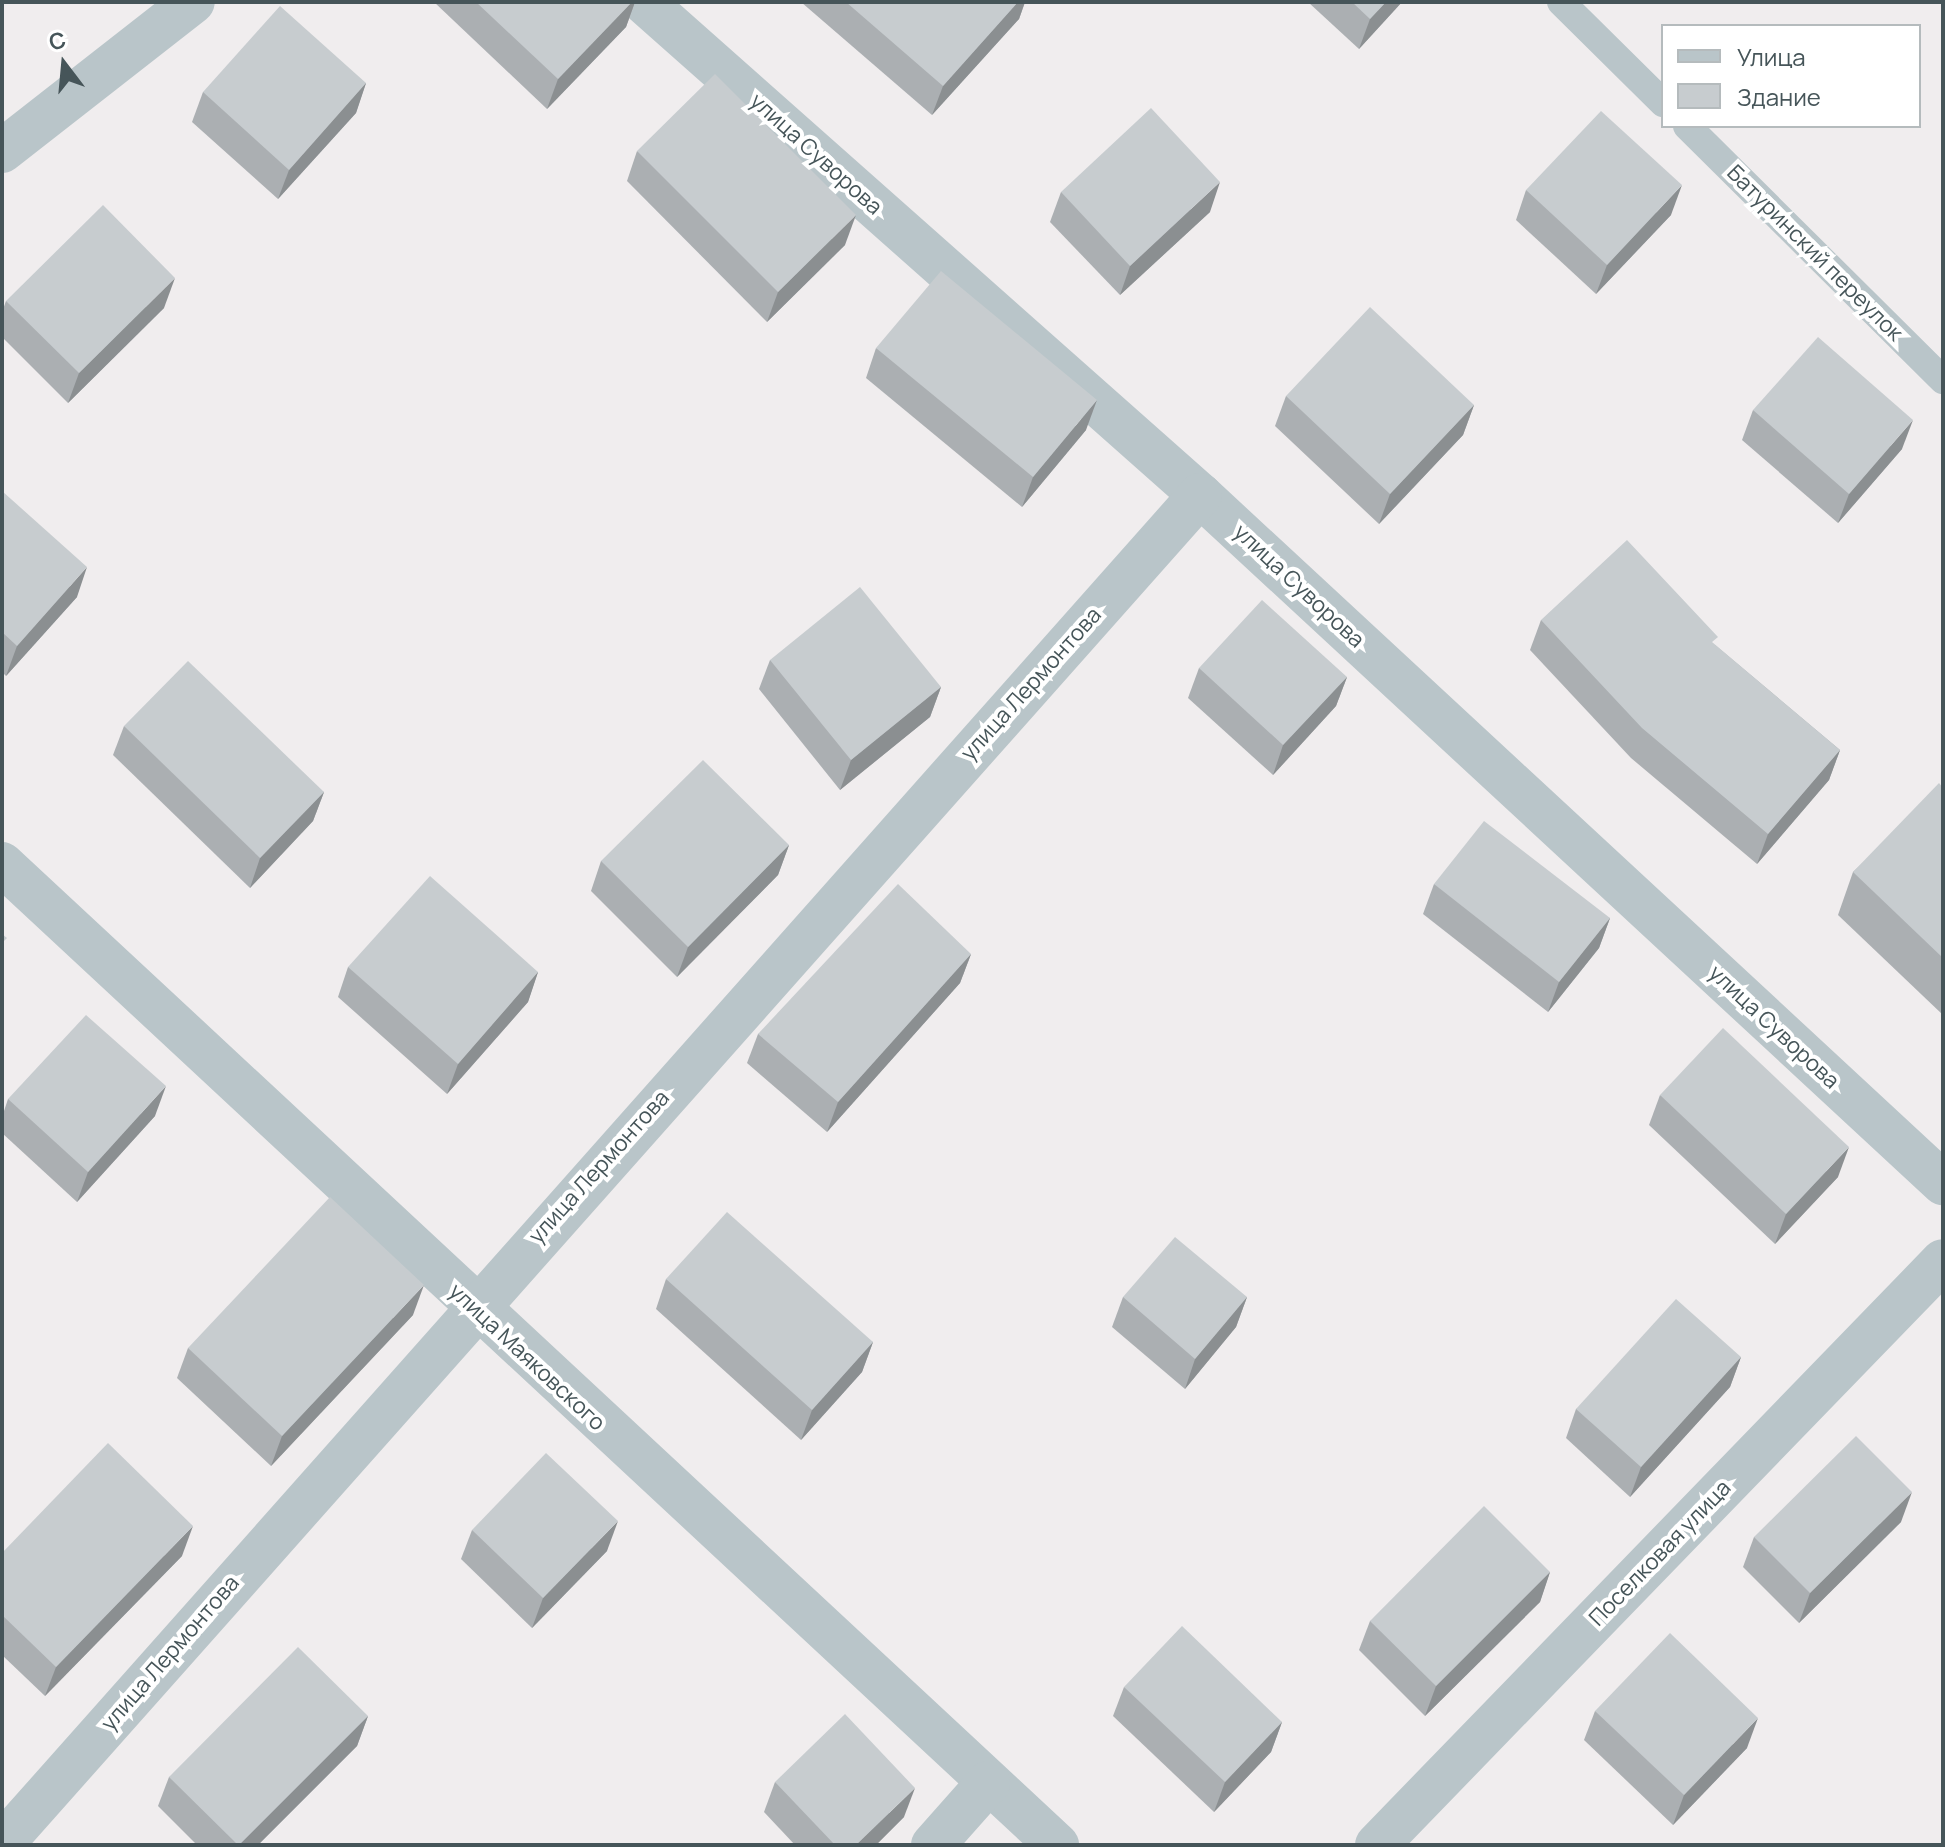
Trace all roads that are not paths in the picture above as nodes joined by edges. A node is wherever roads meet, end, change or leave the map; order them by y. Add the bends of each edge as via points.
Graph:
1 (193, 2) edge
2 (644, 2) edge
3 (1561, 2) edge
4 (1661, 101) edge
5 (1689, 128) edge
6 (2, 151) edge
7 (1943, 380) edge
8 (1200, 495) junction
9 (2, 864) edge
10 (1943, 1183) edge
11 (1943, 1261) edge
12 (473, 1308) junction
13 (988, 1783) junction
14 (2, 1844) edge
15 (933, 1845) edge
16 (1057, 1845) edge
17 (1377, 1845) edge

1 - 6 street
2 - 8 street, улица Суворова
3 - 4 lane
5 - 7 lane, Батуринский переулок
8 - 10 street, улица Суворова
8 - 12 street, улица Лермонтова
9 - 12 street, улица Маяковского
11 - 17 street, Поселковая улица
12 - 13 street, улица Маяковского
12 - 14 street, улица Лермонтова
13 - 15 street
13 - 16 street, улица Маяковского

